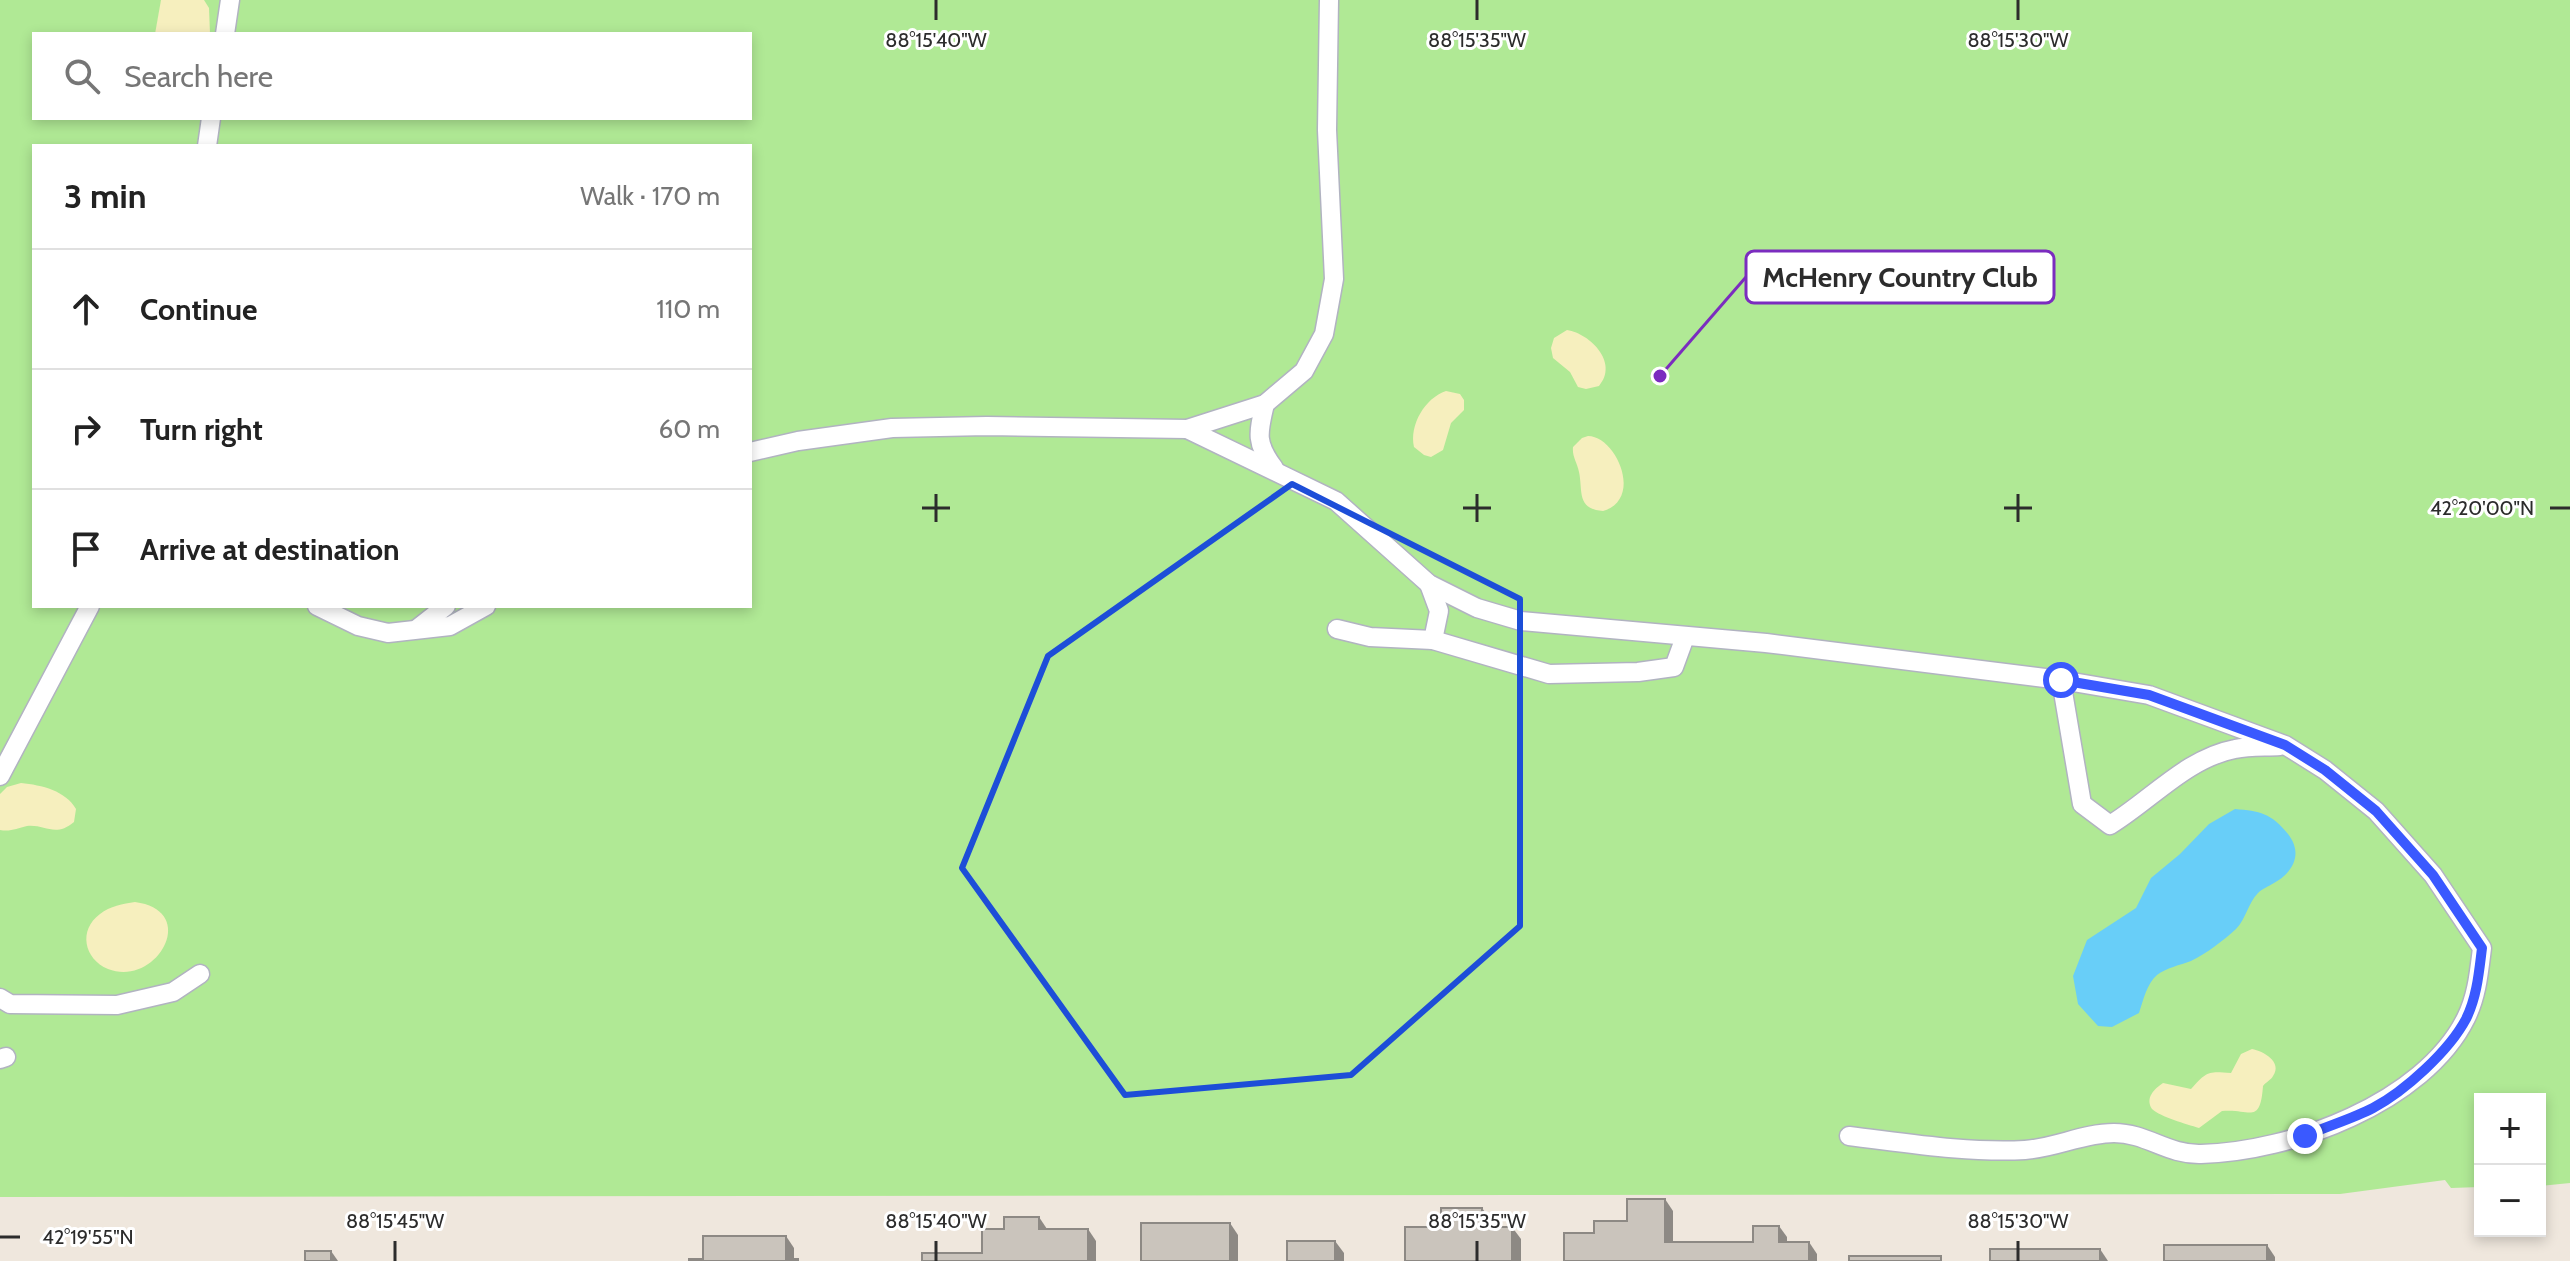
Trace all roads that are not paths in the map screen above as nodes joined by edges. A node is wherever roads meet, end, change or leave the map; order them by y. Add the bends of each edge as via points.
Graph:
1 (230, 0) edge
2 (1329, 0) edge
3 (225, 32) edge
4 (211, 120) edge
5 (207, 144) edge
6 (1265, 404) junction
7 (1187, 429) junction
8 (752, 452) edge
9 (1277, 471) junction
10 (1429, 584) junction
11 (89, 608) edge
12 (321, 608) edge
13 (443, 608) edge
14 (482, 608) edge
15 (415, 629) junction
16 (1337, 629) dead end
17 (1685, 637) junction
18 (1433, 640) junction
19 (2061, 680) junction
20 (2285, 745) junction
21 (0, 776) edge
22 (200, 974) dead end
23 (0, 998) edge
24 (1849, 1136) dead end

1 - 3 lane
2 - 6 lane via 1327,130 1334,279 1324,334 1304,371
4 - 5 lane
6 - 7 lane
6 - 9 lane via 1258,434 1263,453
7 - 8 lane via 892,428
7 - 9 lane
9 - 10 lane via 1336,501
10 - 17 lane via 1477,608 1521,621
10 - 18 lane via 1439,611
11 - 21 lane
12 - 15 lane via 388,633
13 - 15 lane
14 - 15 lane via 450,626
16 - 18 lane via 1370,637
17 - 18 lane via 1674,667 1549,674
17 - 19 lane
19 - 20 lane via 2149,695
19 - 20 lane via 2082,804 2110,825 2193,764 2233,749
20 - 24 lane via 2376,811 2433,875 2482,948 2466,1018 2417,1076 2375,1107 2305,1136 2237,1151 2171,1150 2131,1133 2026,1150 1933,1147
22 - 23 lane via 173,992 117,1005 10,1004

